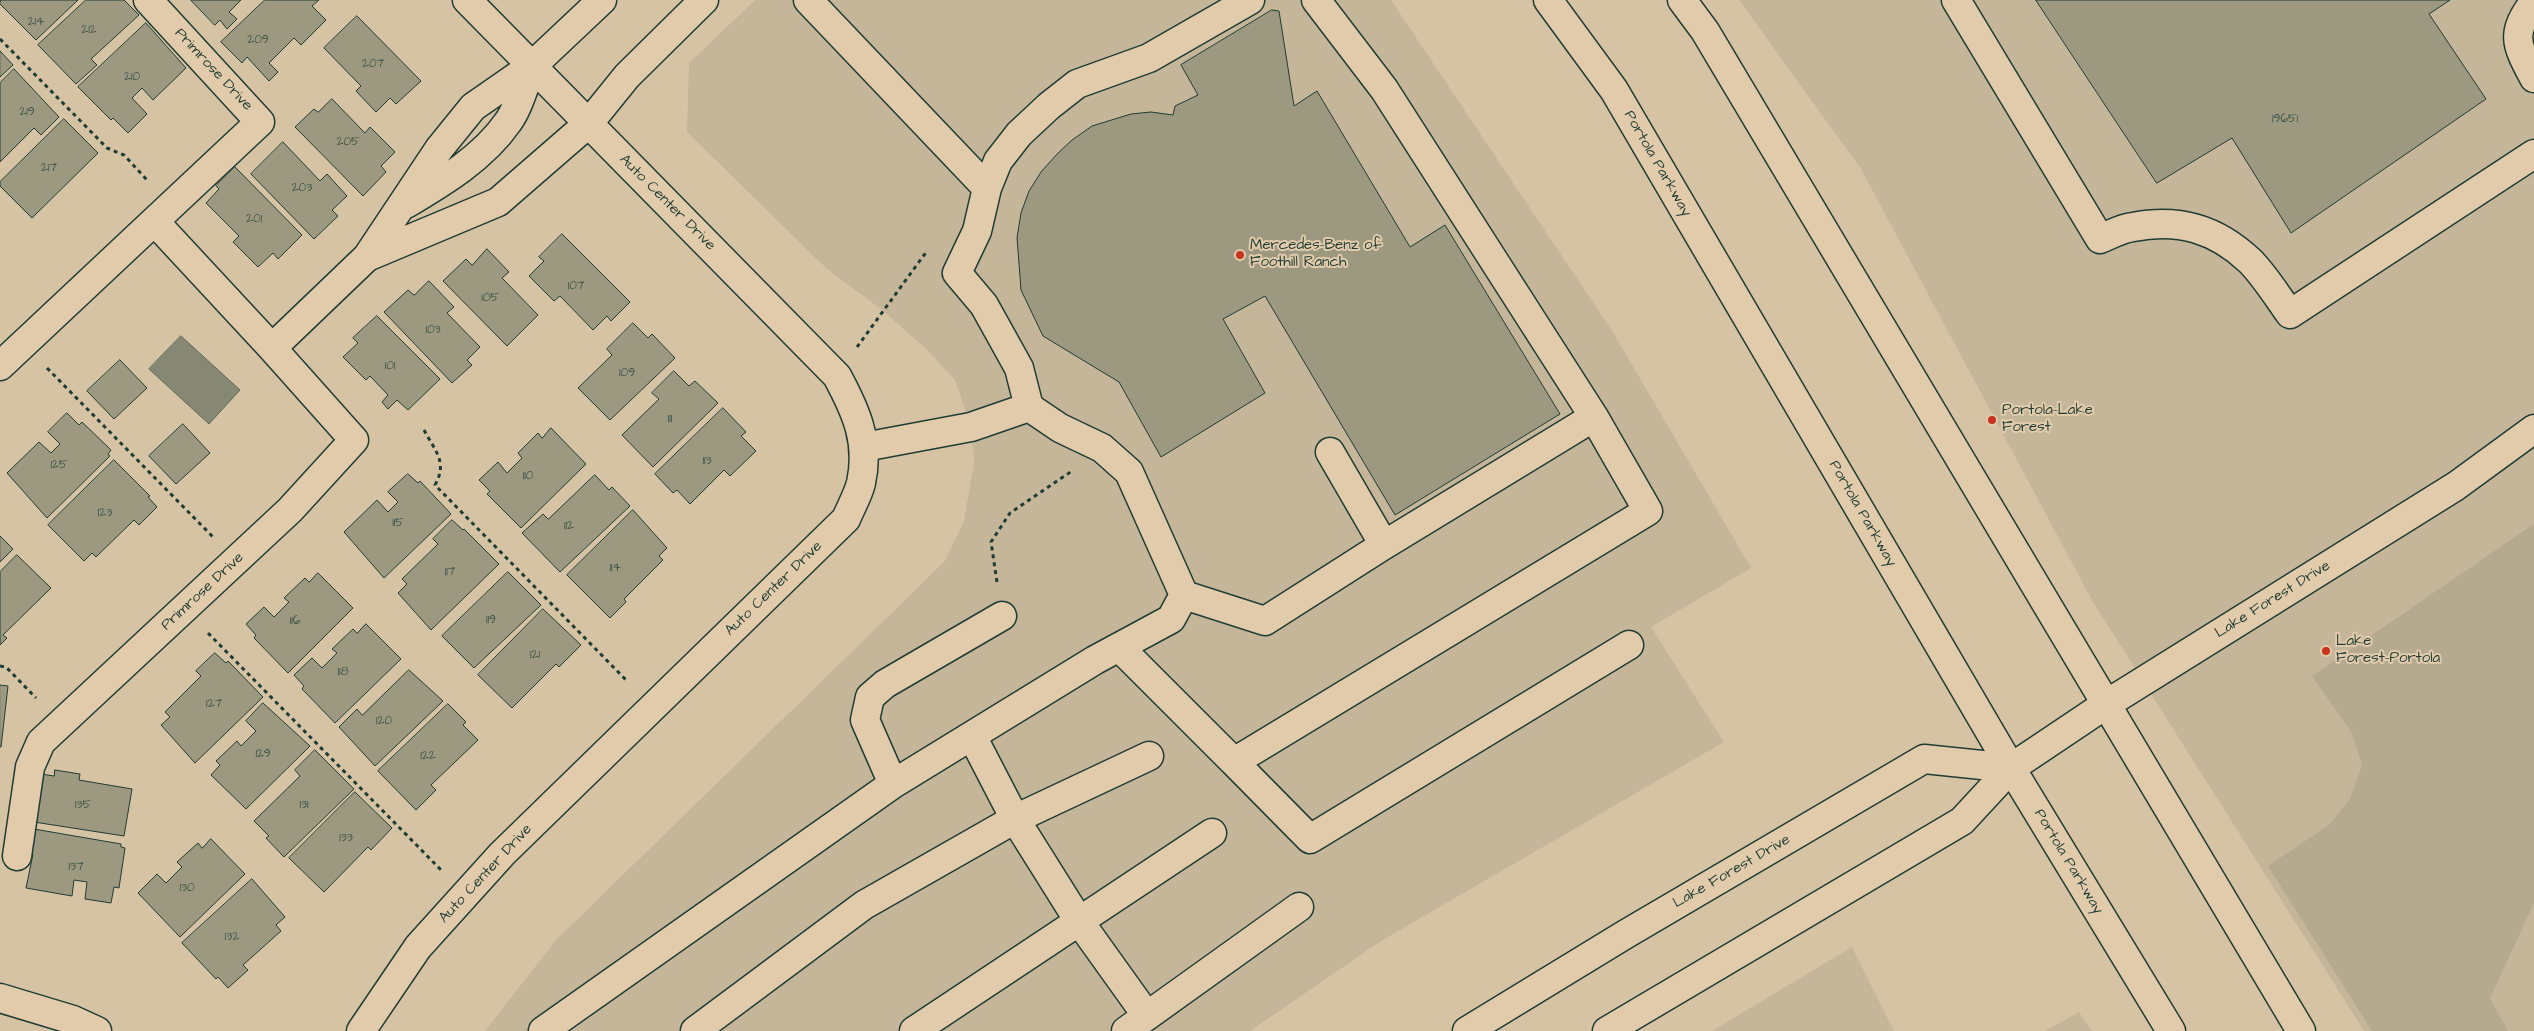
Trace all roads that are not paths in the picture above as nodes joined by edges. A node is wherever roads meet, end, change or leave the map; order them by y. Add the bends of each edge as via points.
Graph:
1 (148, 0) edge
2 (466, 0) edge
3 (602, 0) edge
4 (704, 0) edge
5 (808, 0) edge
6 (1250, 0) edge
7 (1316, 0) edge
8 (1548, 0) edge
9 (1682, 0) edge
10 (1956, 0) edge
11 (2534, 2) edge
12 (532, 66) junction
13 (2534, 78) edge
14 (589, 123) junction
15 (2534, 154) edge
16 (440, 170) junction
17 (987, 188) junction
18 (476, 210) junction
19 (164, 214) junction
20 (367, 257) junction
21 (272, 348) junction
22 (0, 366) edge
23 (1028, 408) junction
24 (1594, 417) junction
25 (2534, 429) edge
26 (864, 447) junction
27 (1330, 452) dead end
28 (1384, 545) junction
29 (1184, 595) junction
30 (1002, 616) road end
31 (1629, 645) dead end
32 (1119, 647) junction
33 (2105, 705) junction
34 (972, 736) junction
35 (1149, 756) dead end
36 (1234, 762) junction
37 (2011, 768) junction
38 (893, 784) junction
39 (1015, 818) junction
40 (1212, 833) dead end
41 (17, 856) dead end
42 (1299, 907) dead end
43 (1079, 921) junction
44 (0, 998) edge
45 (1136, 1024) edge
46 (97, 1031) edge
47 (361, 1031) edge
48 (543, 1031) edge
49 (695, 1031) edge
50 (914, 1031) edge
51 (1467, 1031) edge
52 (1607, 1031) edge
53 (2170, 1031) edge
54 (2302, 1031) edge

1 - 19 main road, Primrose Drive via 260,122
2 - 12 main road, Auto Center Drive
3 - 12 main road
4 - 14 main road via 627,76
5 - 17 main road
6 - 17 main road via 1150,58 1077,84 1020,134 998,161
7 - 24 main road via 1384,89
8 - 37 main road, Portola Parkway via 1614,90
9 - 33 main road via 1705,31
10 - 15 main road via 2100,239 2131,227 2175,224 2206,230 2232,245 2251,263 2290,314
11 - 13 main road via 2521,19 2517,38
12 - 14 main road, Auto Center Drive
12 - 16 main road via 473,107
12 - 16 main road via 509,122 487,146
14 - 18 main road via 498,202
14 - 26 main road, Auto Center Drive via 837,376 855,410
16 - 18 main road
16 - 20 main road via 401,206
17 - 23 main road via 977,231 957,273 984,305 1018,368
18 - 20 main road
19 - 21 main road, Primrose Drive
19 - 22 main road, Primrose Drive
20 - 21 main road
21 - 41 main road, Primrose Drive via 354,440 290,510 41,742 30,767
23 - 26 main road via 971,427
23 - 29 main road via 1102,448 1129,472
24 - 28 main road
24 - 36 main road via 1648,511
25 - 33 main road, Lake Forest Drive via 2456,486
26 - 47 main road, Auto Center Drive via 861,484 846,519 502,854 418,948
27 - 28 main road
28 - 29 main road via 1265,621
29 - 32 main road via 1171,619
30 - 38 main road via 885,684 870,697 865,720
31 - 36 main road via 1310,839
32 - 34 main road
32 - 36 main road
33 - 37 main road, Lake Forest Drive
33 - 54 main road
34 - 38 main road
34 - 39 main road
35 - 39 main road
37 - 51 main road, Lake Forest Drive via 1924,759
37 - 52 main road, Lake Forest Drive via 1962,821
37 - 53 main road, Portola Parkway
38 - 48 main road
39 - 43 main road
39 - 49 main road via 864,905
40 - 43 main road
42 - 45 main road
43 - 45 main road
43 - 50 main road
44 - 46 main road via 73,1020

